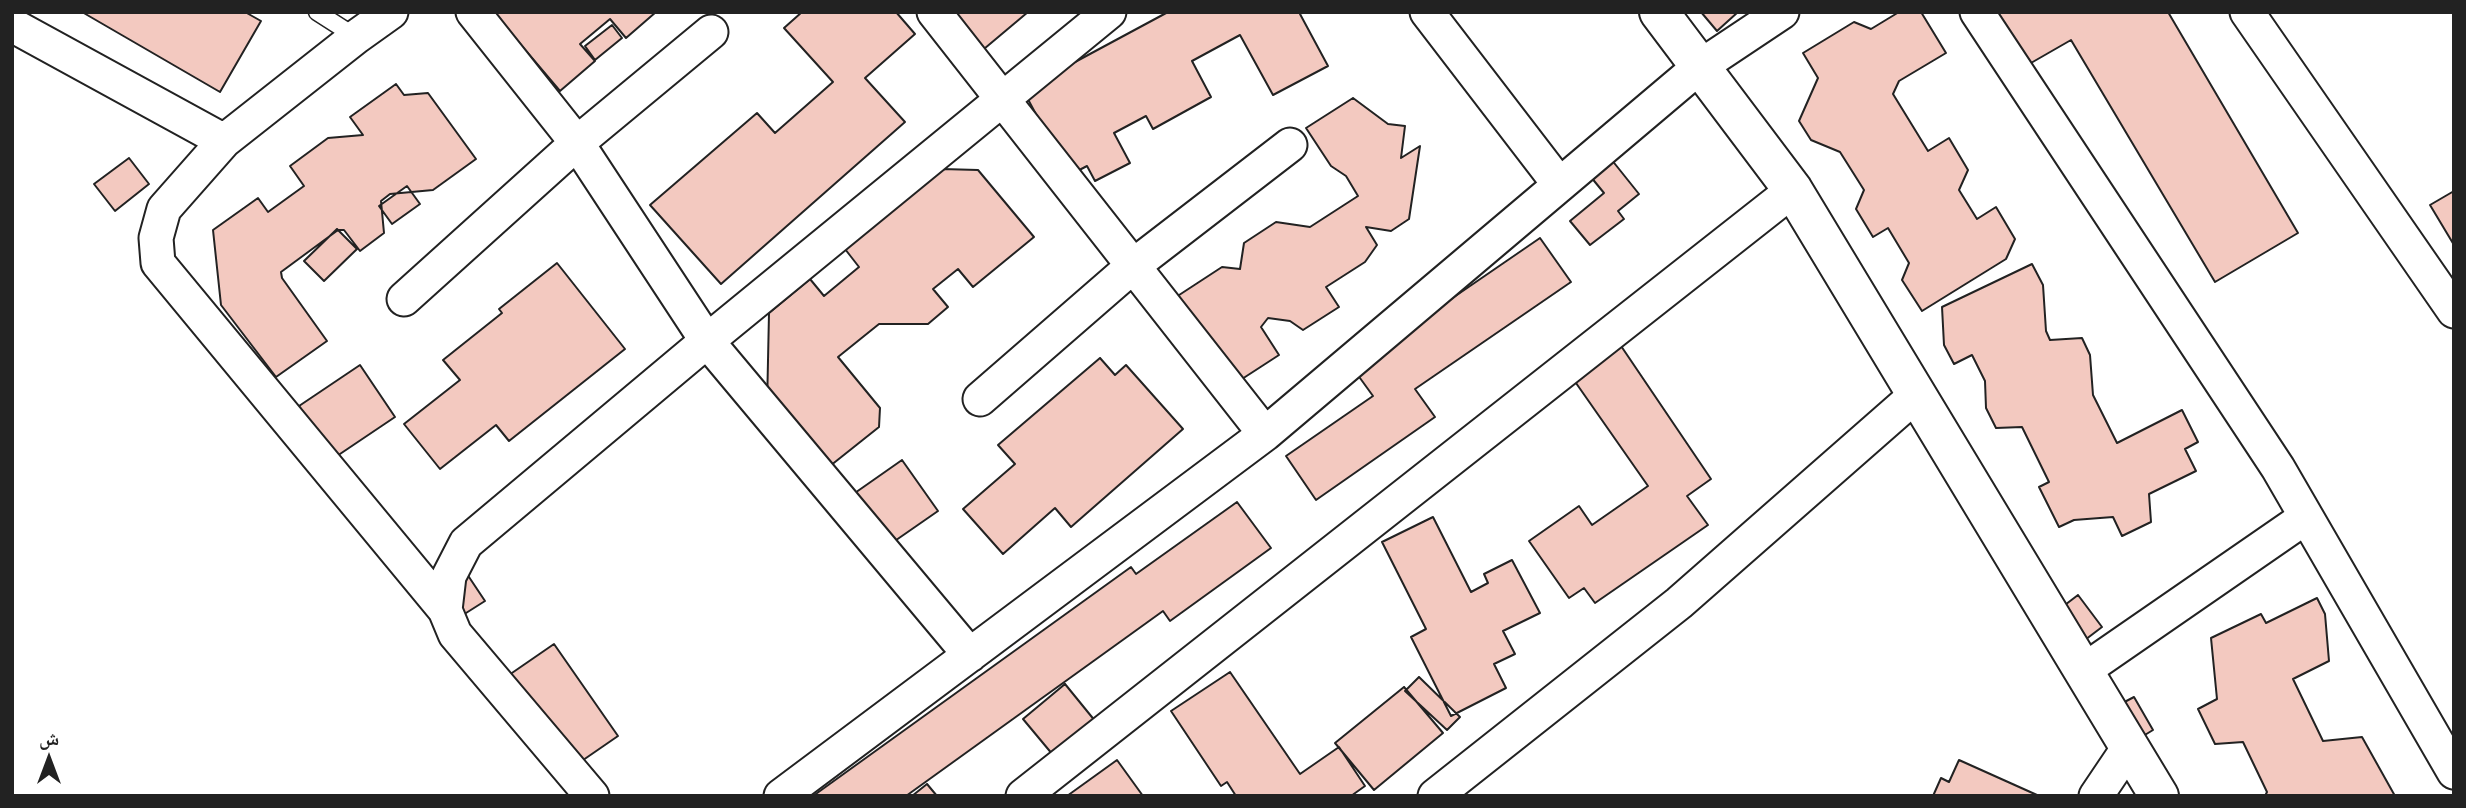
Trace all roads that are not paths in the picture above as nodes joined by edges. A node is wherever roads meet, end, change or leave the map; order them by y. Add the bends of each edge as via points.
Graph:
1 (317, 12) edge
2 (391, 12) edge
3 (473, 12) edge
4 (934, 12) edge
5 (1109, 12) edge
6 (1427, 12) edge
7 (1658, 12) edge
8 (1782, 12) edge
9 (1977, 12) edge
10 (2247, 12) edge
11 (12, 24) edge
12 (711, 32) dead end
13 (356, 37) junction
14 (1698, 68) junction
15 (1002, 101) junction
16 (223, 141) junction
17 (577, 143) junction
18 (1290, 145) dead end
19 (1559, 184) junction
20 (1793, 190) junction
21 (1133, 266) junction
22 (404, 299) dead end
23 (2454, 311) edge
24 (706, 341) junction
25 (1916, 395) junction
26 (980, 399) dead end
27 (1265, 434) junction
28 (2306, 517) junction
29 (445, 610) junction
30 (970, 655) junction
31 (2084, 671) junction
32 (2129, 747) junction
33 (2454, 772) edge
34 (592, 796) edge
35 (781, 796) edge
36 (1023, 796) edge
37 (1435, 796) edge
38 (2096, 796) edge
39 (2159, 796) edge

1 - 13 lane
2 - 13 street
3 - 17 street
4 - 15 street
5 - 15 street
6 - 19 street
7 - 14 main road
8 - 14 street
9 - 28 street
10 - 23 street
11 - 16 street
12 - 17 street
13 - 16 street
14 - 19 street
14 - 20 main road
15 - 21 street
15 - 24 street
16 - 29 street via 164,209 156,238 158,263
17 - 22 street
17 - 24 street
18 - 21 street
19 - 27 street
20 - 25 main road
20 - 36 street
21 - 26 street
21 - 27 street
24 - 29 street via 466,543 449,576
24 - 30 street
25 - 31 main road
25 - 37 street via 1679,603
27 - 30 street
28 - 31 street
28 - 33 street
29 - 34 street via 454,634
30 - 35 street
31 - 32 main road
32 - 38 street
32 - 39 main road

